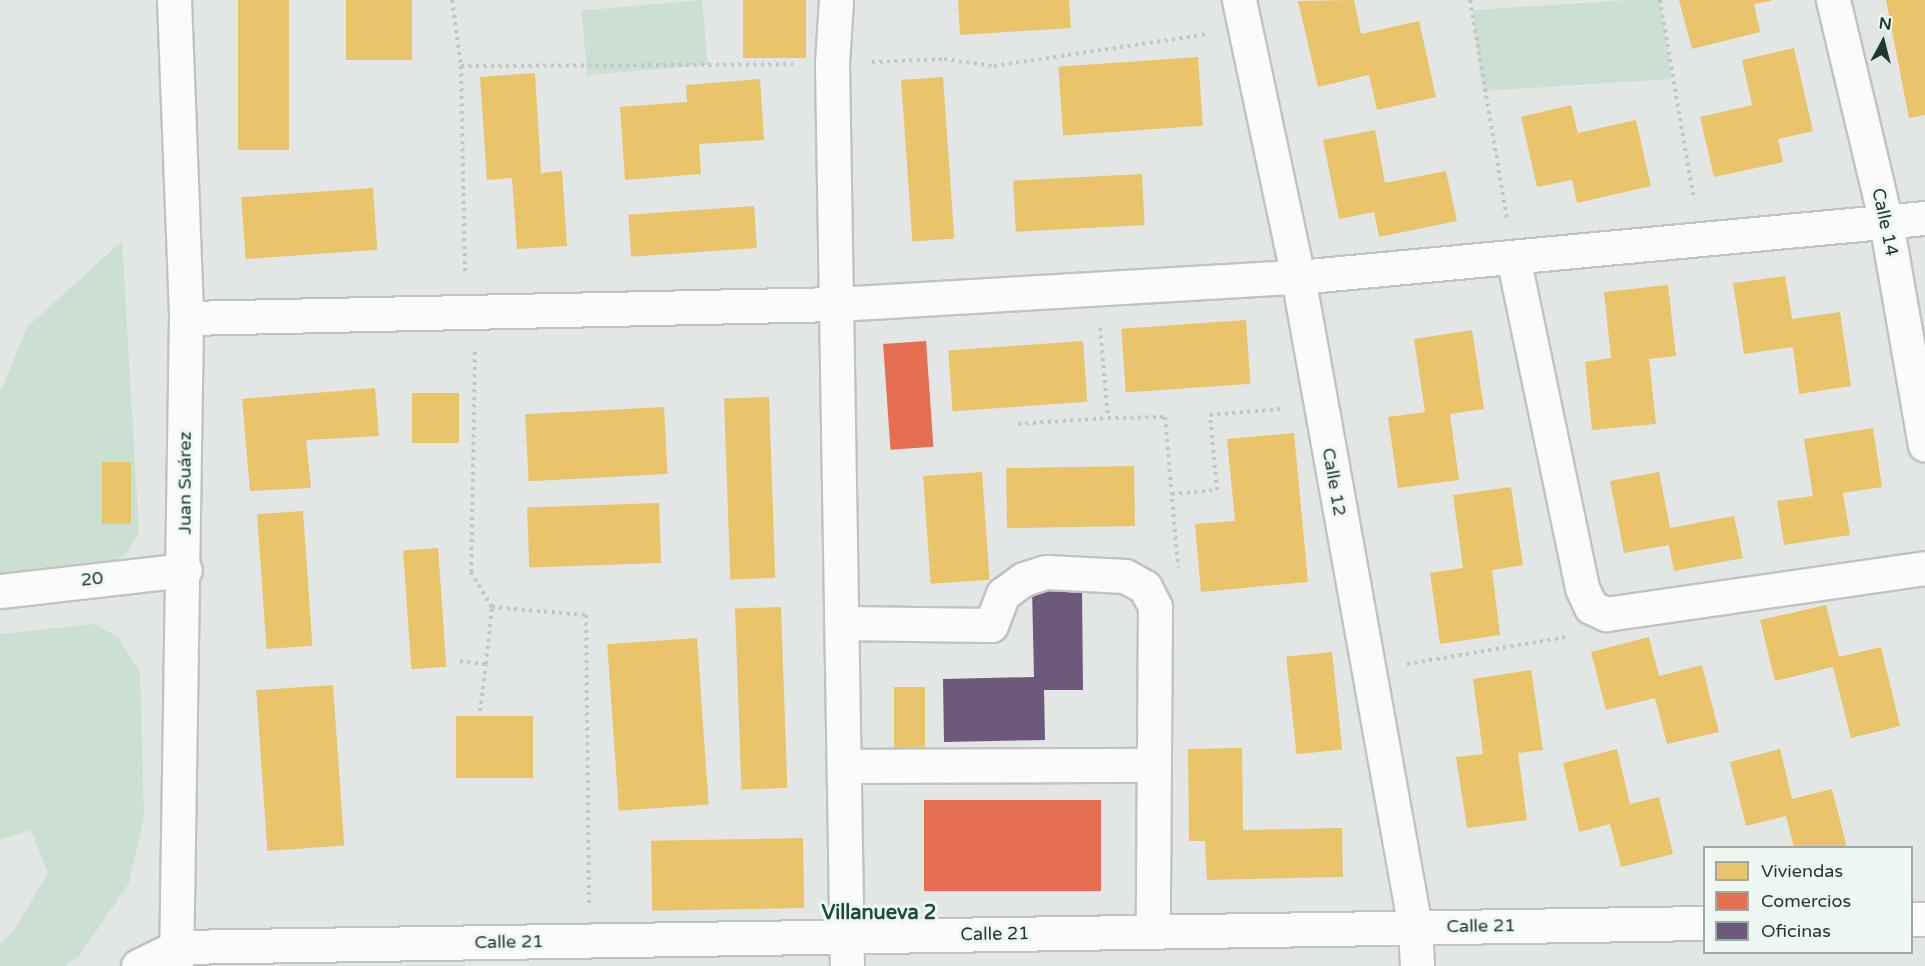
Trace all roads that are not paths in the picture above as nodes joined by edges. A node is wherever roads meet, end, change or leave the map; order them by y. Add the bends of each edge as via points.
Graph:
1 (174, 0) edge
2 (836, 0) edge
3 (1239, 0) edge
4 (1833, 0) edge
5 (1925, 218) edge
6 (1886, 222) junction
7 (1513, 257) junction
8 (1298, 277) junction
9 (837, 304) junction
10 (186, 318) junction
11 (1925, 446) edge
12 (1925, 568) edge
13 (185, 570) junction
14 (0, 591) edge
15 (842, 623) junction
16 (1154, 765) junction
17 (846, 766) junction
18 (1703, 923) edge
19 (1414, 927) junction
20 (1153, 931) junction
21 (847, 951) edge
22 (176, 956) edge
23 (138, 966) edge
24 (1417, 966) edge

1 - 10 street, Juan Suárez
2 - 9 street via 832,64
3 - 8 street, Calle 12
4 - 6 street, Calle 14
5 - 6 street
6 - 7 street
6 - 11 street, Calle 14
7 - 8 street
7 - 12 street via 1582,588 1591,607 1606,614
8 - 9 street
8 - 19 street, Calle 12
9 - 10 street
9 - 15 street
10 - 13 street, Juan Suárez
13 - 14 street, 20
13 - 22 street, Juan Suárez
15 - 16 street via 991,625 1003,594 1024,579 1046,572 1125,576 1145,587 1155,607
15 - 17 street
16 - 17 street
16 - 20 street
17 - 21 street
18 - 19 street, Calle 21
19 - 20 street, Calle 21
19 - 24 street, Calle 12
20 - 21 street, Calle 21
21 - 22 street, Calle 21 via 589,940
22 - 23 street

